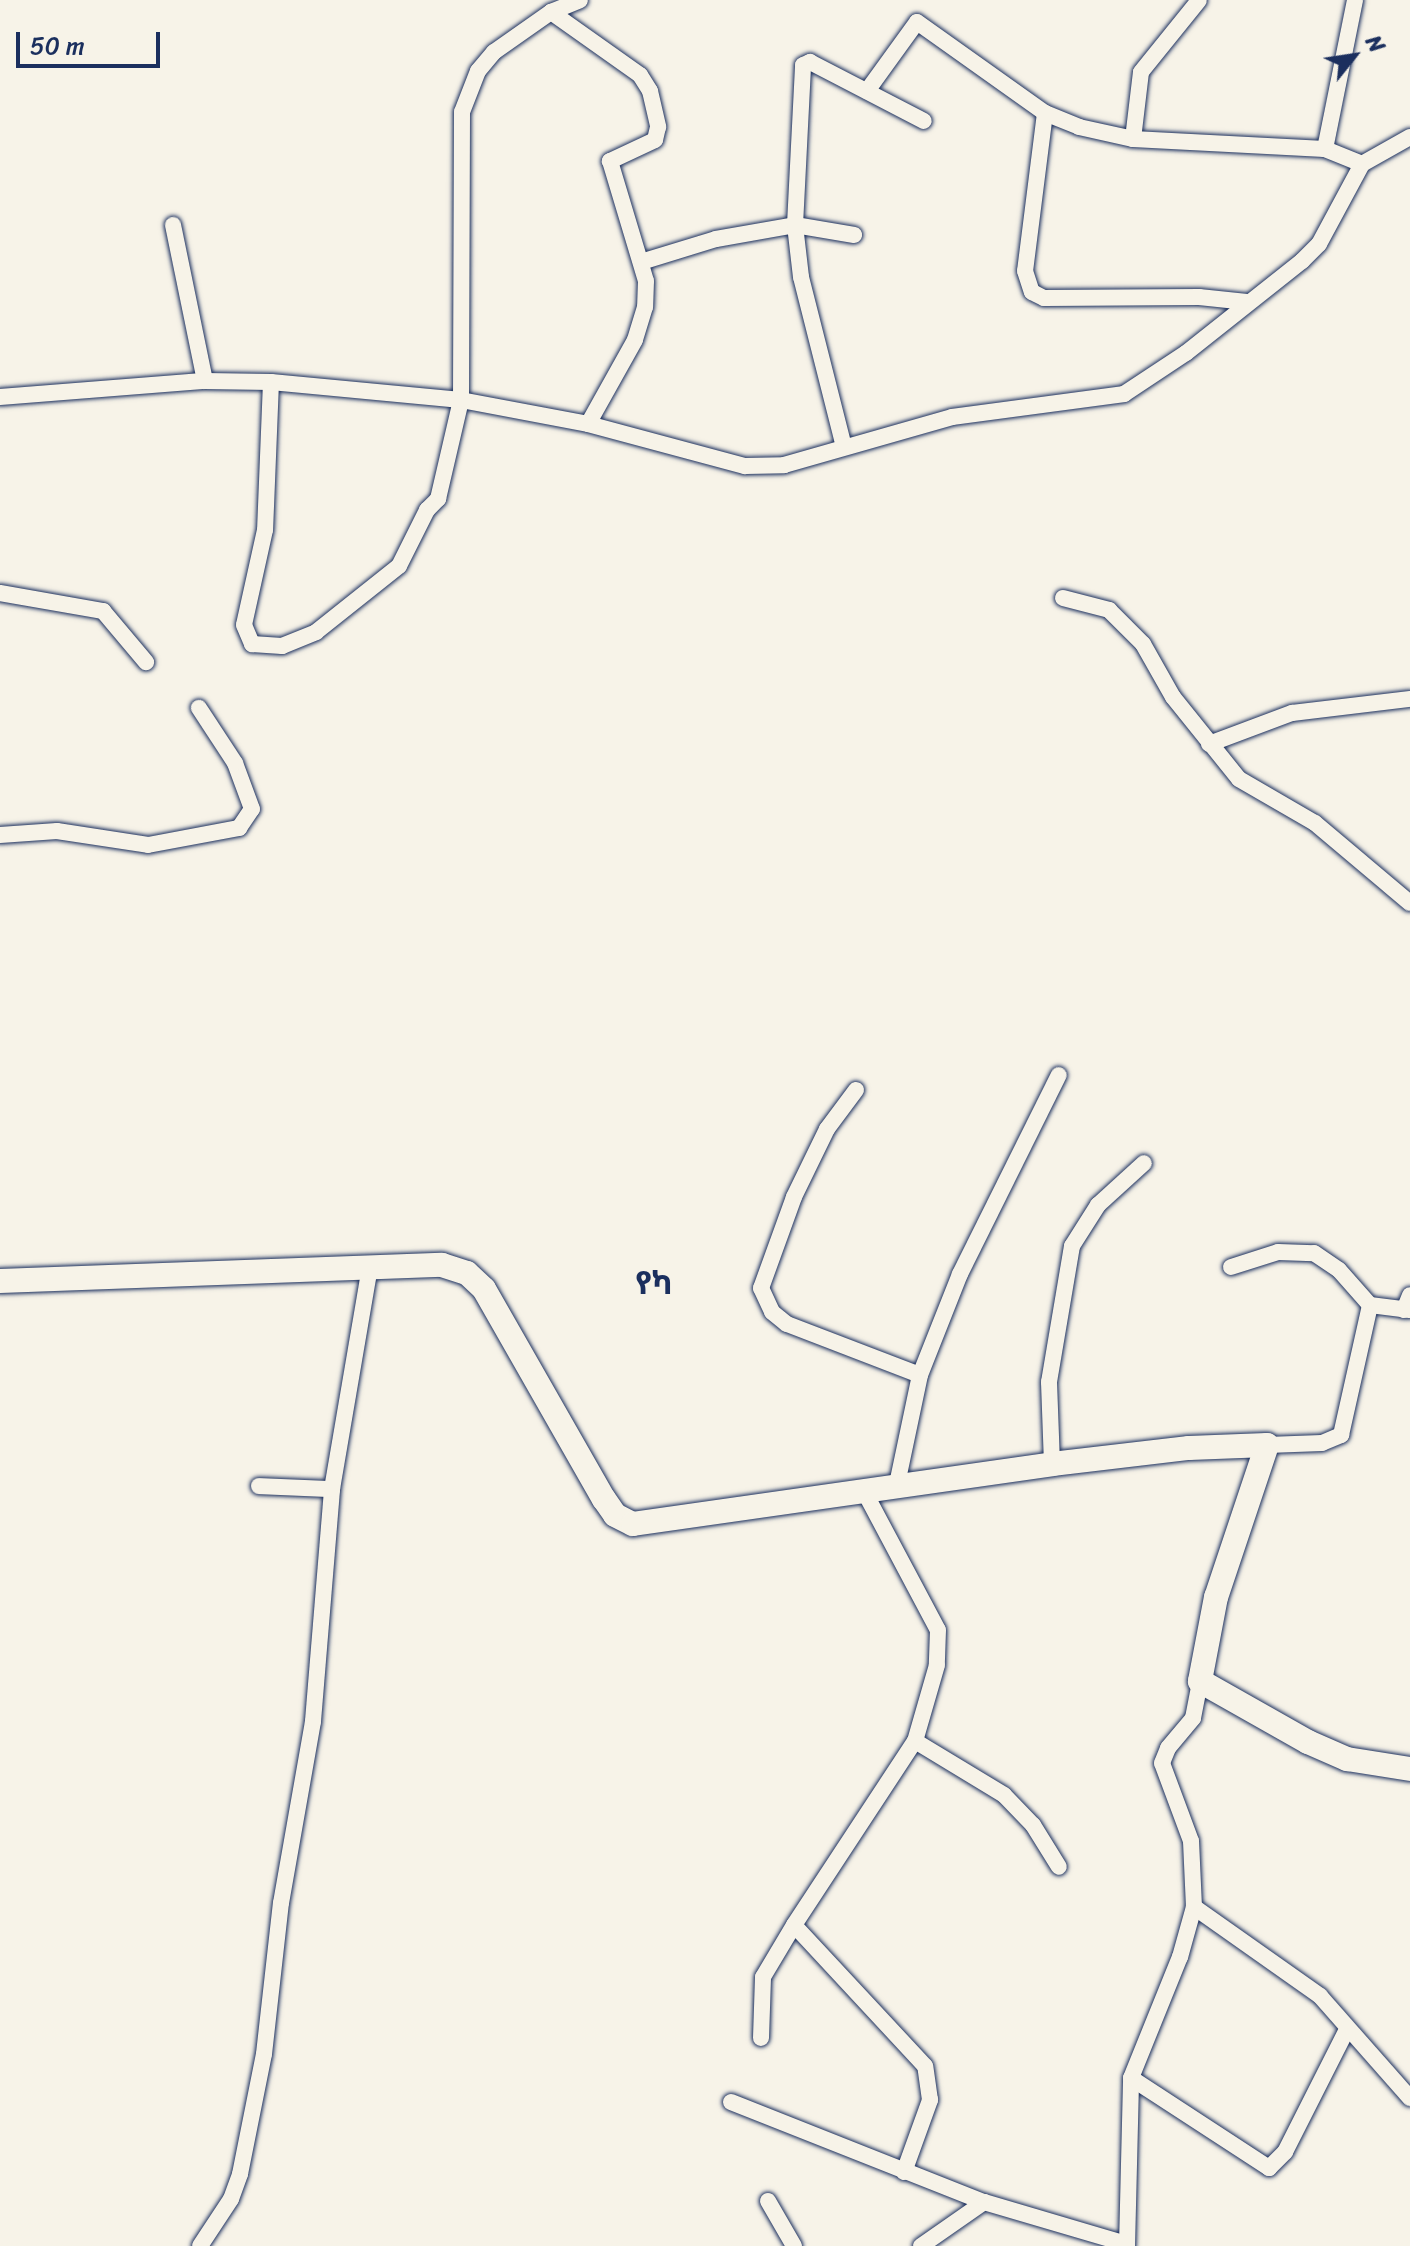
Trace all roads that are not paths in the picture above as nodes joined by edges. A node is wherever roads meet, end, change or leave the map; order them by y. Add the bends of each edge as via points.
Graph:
1 (580, 0) edge
2 (1199, 0) edge
3 (1355, 0) edge
4 (551, 12) junction
5 (867, 91) junction
6 (1045, 113) junction
7 (924, 121) dead end
8 (1410, 137) edge
9 (1133, 139) junction
10 (1325, 149) junction
11 (1362, 164) junction
12 (173, 225) dead end
13 (795, 225) junction
14 (854, 235) dead end
15 (641, 262) junction
16 (1247, 302) junction
17 (205, 381) junction
18 (271, 382) junction
19 (0, 397) edge
20 (461, 400) junction
21 (588, 424) junction
22 (844, 447) junction
23 (0, 593) edge
24 (1063, 598) dead end
25 (146, 662) dead end
26 (1410, 699) edge
27 (199, 708) dead end
28 (1209, 744) junction
29 (0, 835) edge
30 (1410, 903) edge
31 (1059, 1075) dead end
32 (856, 1090) dead end
33 (1144, 1163) dead end
34 (370, 1267) junction
35 (1231, 1267) dead end
36 (0, 1281) edge
37 (1370, 1305) junction
38 (1408, 1305) edge
39 (920, 1375) junction
40 (1267, 1445) junction
41 (1052, 1464) junction
42 (897, 1484) junction
43 (259, 1486) dead end
44 (332, 1489) junction
45 (864, 1491) junction
46 (1200, 1681) junction
47 (915, 1741) junction
48 (1410, 1769) edge
49 (1059, 1867) dead end
50 (1194, 1907) junction
51 (794, 1925) junction
52 (1347, 2029) junction
53 (761, 2038) dead end
54 (1131, 2078) junction
55 (1410, 2098) edge
56 (731, 2102) dead end
57 (904, 2172) junction
58 (768, 2201) dead end
59 (984, 2202) junction
60 (1127, 2245) edge
61 (200, 2246) edge
62 (794, 2246) edge
63 (921, 2246) edge

1 - 4 street
2 - 9 street via 1141,72
3 - 10 street
4 - 15 street via 640,75 650,91 658,127 655,140 610,161
4 - 20 street via 494,52 478,71 462,112
5 - 6 street via 917,22
5 - 7 street
5 - 13 street via 810,62 803,65
6 - 9 street
6 - 16 street via 1025,271 1032,292 1044,298 1199,297
8 - 11 street
9 - 10 street
10 - 11 street
11 - 16 street via 1319,244
12 - 17 street
13 - 14 street
13 - 15 street via 716,239
13 - 22 street via 801,277
15 - 21 street via 646,281 639,328
16 - 22 street via 1186,353 1124,394 952,417
17 - 18 street
17 - 19 street
18 - 20 street
18 - 20 street via 265,530 244,625 252,644 298,643 399,566 446,483
20 - 21 street
21 - 22 street via 745,466 784,465
23 - 25 street via 103,611
24 - 28 street via 1109,610 1143,644
26 - 28 street via 1292,713
27 - 29 street via 235,763 252,809 239,828 148,845 57,831
28 - 30 street via 1239,779 1315,823
31 - 39 street via 960,1274
32 - 39 street via 827,1129 794,1197 761,1288 772,1312 787,1324
33 - 41 street via 1098,1205 1072,1246 1049,1382
34 - 36 street
34 - 44 street
34 - 45 street via 442,1265 467,1273 484,1289 604,1499 615,1515 633,1524
35 - 37 street via 1278,1252 1314,1253 1339,1270
37 - 38 street
37 - 40 street via 1341,1435 1322,1443
39 - 42 street
40 - 41 street
40 - 46 street via 1216,1597
41 - 42 street
42 - 45 street
43 - 44 street
44 - 61 street via 313,1721 281,1903 264,2054 240,2174 231,2199
45 - 47 street via 938,1630 937,1665
46 - 48 street via 1321,1748 1387,1769
46 - 50 street via 1193,1718 1162,1763 1191,1841
47 - 49 street via 1004,1795 1033,1825
47 - 51 street
50 - 52 street via 1289,1971 1320,1996
50 - 54 street via 1180,1957
51 - 53 street via 763,1977
51 - 57 street via 925,2066 930,2100
52 - 54 street via 1285,2152 1269,2168
52 - 55 street
54 - 60 street
56 - 57 street
57 - 59 street
58 - 62 street
59 - 60 street
59 - 63 street

